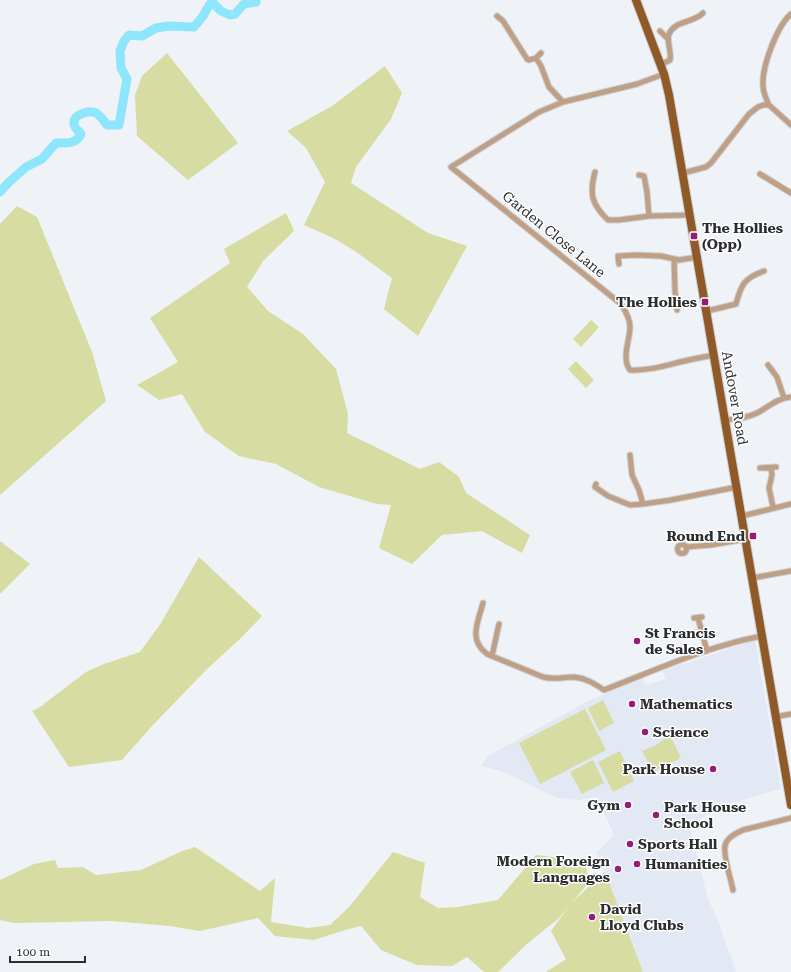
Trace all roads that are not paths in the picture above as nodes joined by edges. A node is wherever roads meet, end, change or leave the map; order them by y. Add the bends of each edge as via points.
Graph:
1 (636, 0) edge
2 (697, 11) dead end
3 (704, 13) dead end
4 (791, 14) edge
5 (497, 16) dead end
6 (696, 19) junction
7 (660, 31) dead end
8 (668, 39) junction
9 (541, 53) dead end
10 (536, 58) junction
11 (660, 65) junction
12 (664, 74) junction
13 (563, 102) junction
14 (769, 105) junction
15 (791, 125) edge
16 (595, 172) dead end
17 (683, 173) junction
18 (760, 174) dead end
19 (639, 175) dead end
20 (791, 193) edge
21 (690, 215) junction
22 (649, 216) junction
23 (698, 257) junction
24 (674, 259) junction
25 (619, 264) dead end
26 (764, 271) dead end
27 (678, 310) dead end
28 (707, 311) junction
29 (714, 355) junction
30 (768, 366) dead end
31 (791, 397) edge
32 (784, 398) junction
33 (726, 420) junction
34 (630, 455) dead end
35 (760, 468) dead end
36 (596, 484) dead end
37 (737, 487) junction
38 (643, 504) junction
39 (791, 504) edge
40 (773, 507) junction
41 (742, 516) junction
42 (746, 539) junction
43 (686, 547) dead end
44 (791, 571) edge
45 (752, 578) junction
46 (483, 603) dead end
47 (698, 617) dead end
48 (500, 624) dead end
49 (762, 636) junction
50 (706, 651) junction
51 (492, 656) junction
52 (791, 714) edge
53 (775, 717) junction
54 (791, 803) edge
55 (791, 818) edge
56 (733, 890) dead end

1 - 11 main road, Andover Road
2 - 6 street
3 - 6 street
4 - 14 street via 781,25 765,65 762,86
5 - 10 street via 503,21 527,59
6 - 8 street via 674,28
7 - 8 street
8 - 11 street via 670,60
9 - 10 street
10 - 13 street via 542,66 549,87
11 - 12 main road, Andover Road
12 - 13 street, Garden Close Lane via 637,84
12 - 17 main road, Andover Road
13 - 29 street, Garden Close Lane via 539,112 451,167 621,304 630,326 626,358 630,370 655,368
14 - 15 street
14 - 17 street via 758,107 749,114 706,167
16 - 22 street via 592,182 594,202 598,211 608,220
17 - 21 main road, Andover Road
18 - 20 street
19 - 22 street via 644,176 646,183
21 - 22 street
21 - 23 main road, Andover Road
23 - 24 street
23 - 28 main road, Andover Road
24 - 25 street via 661,256 618,256
24 - 27 street
26 - 28 street via 750,276 744,282 739,305
28 - 29 main road, Andover Road
29 - 33 main road, Andover Road
30 - 32 street via 777,377
31 - 32 street
32 - 33 street via 748,417
33 - 37 main road, Andover Road
34 - 38 street via 632,475
35 - 40 street via 773,468 769,488
36 - 38 street via 595,487 618,501 630,505
37 - 38 street
37 - 41 main road, Andover Road
39 - 40 street
40 - 41 street
41 - 42 main road, Andover Road
42 - 43 street
42 - 45 main road, Andover Road
44 - 45 street
45 - 49 main road, Andover Road
46 - 51 street via 475,635 480,649
47 - 50 street
48 - 51 street
49 - 50 street
49 - 53 main road, Andover Road
50 - 51 street via 604,690 580,678 551,679
52 - 53 street
53 - 54 main road, Andover Road
55 - 56 street via 743,830 727,841 725,854

